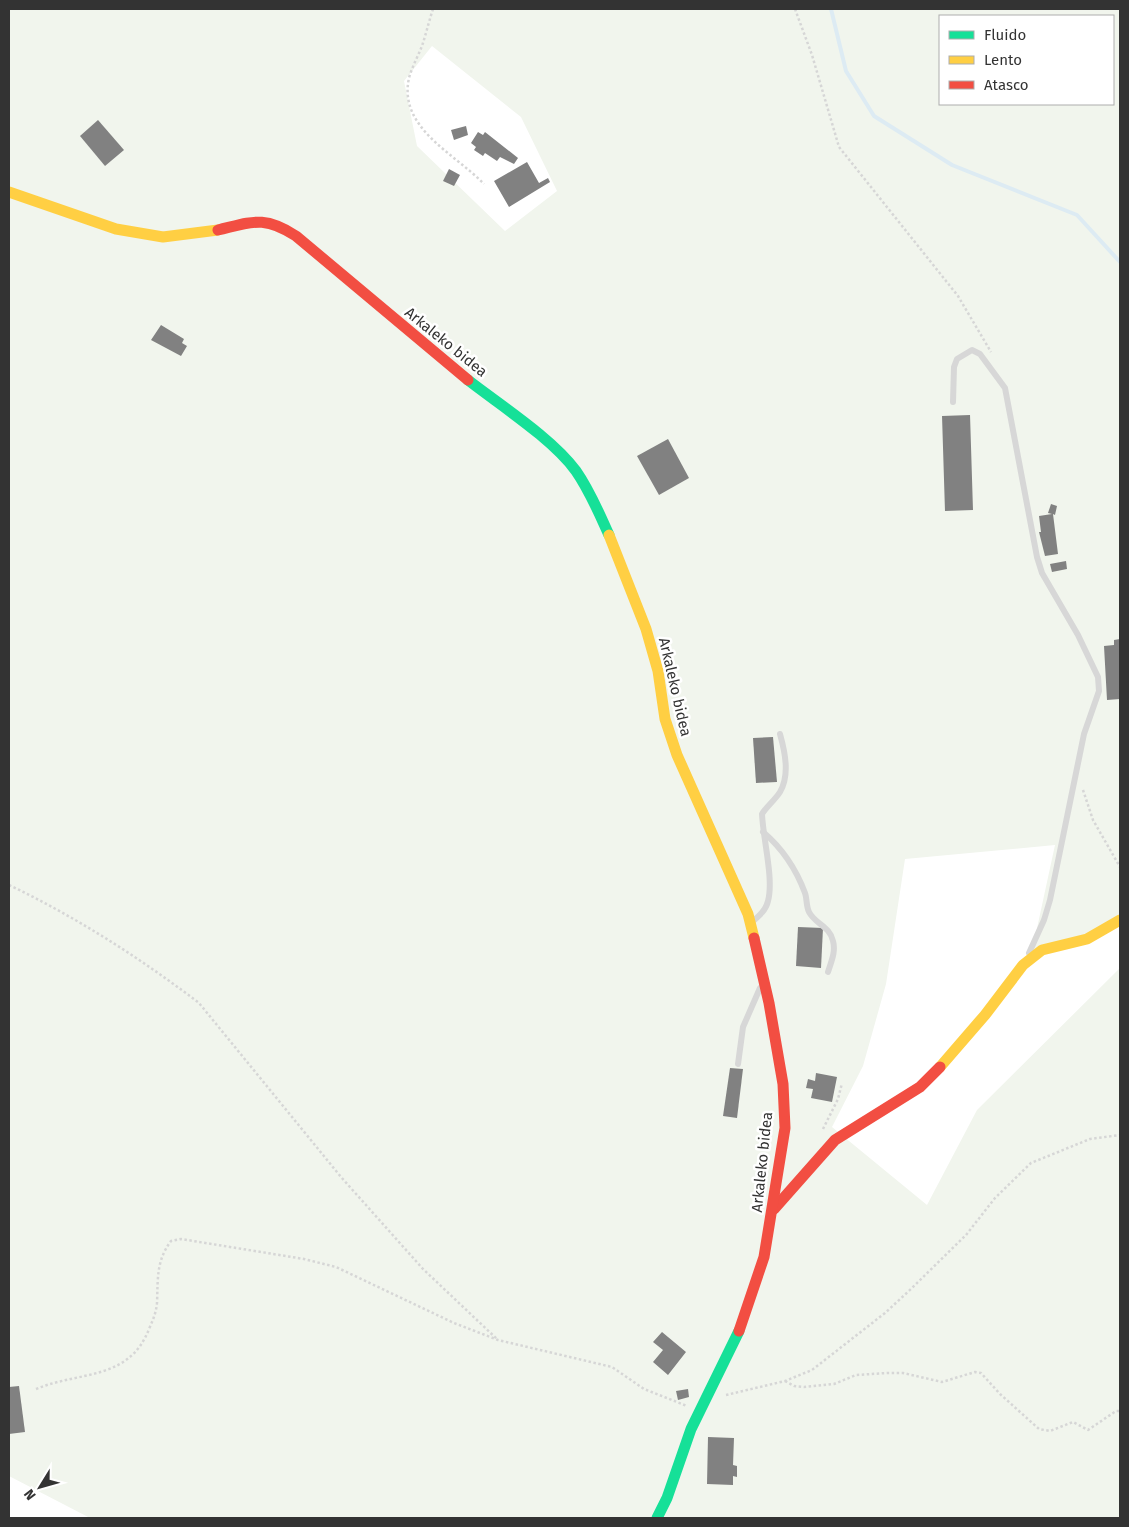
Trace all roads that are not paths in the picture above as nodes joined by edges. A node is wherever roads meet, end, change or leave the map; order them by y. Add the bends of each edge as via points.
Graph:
1 (9, 192) edge
2 (953, 402) dead end
3 (780, 734) dead end
4 (763, 832) junction
5 (1120, 920) edge
6 (751, 923) junction
7 (1023, 965) junction
8 (828, 972) dead end
9 (764, 980) junction
10 (738, 1064) dead end
11 (773, 1210) junction
12 (657, 1518) edge

1 - 6 street, Arkaleko bidea via 116,230 163,237 200,234 257,222 279,225 556,449 575,470 592,497 612,541 646,629 658,671 665,719 677,754
2 - 7 lane via 954,367 957,359 972,350 980,354 1005,388 1042,573 1098,677 1099,691 1084,734 1050,900
3 - 4 lane via 786,756 785,778 780,792 762,814
4 - 6 lane via 770,886 763,912
4 - 8 lane via 789,861 800,880 809,912 826,926 834,941 834,955
5 - 7 street via 1087,939 1042,950
6 - 9 street, Arkaleko bidea
7 - 11 street via 937,1072 920,1088 835,1140
9 - 10 lane via 743,1027
9 - 11 street, Arkaleko bidea via 783,1084 784,1128
11 - 12 street, Arkaleko bidea via 750,1304 731,1351 700,1412

